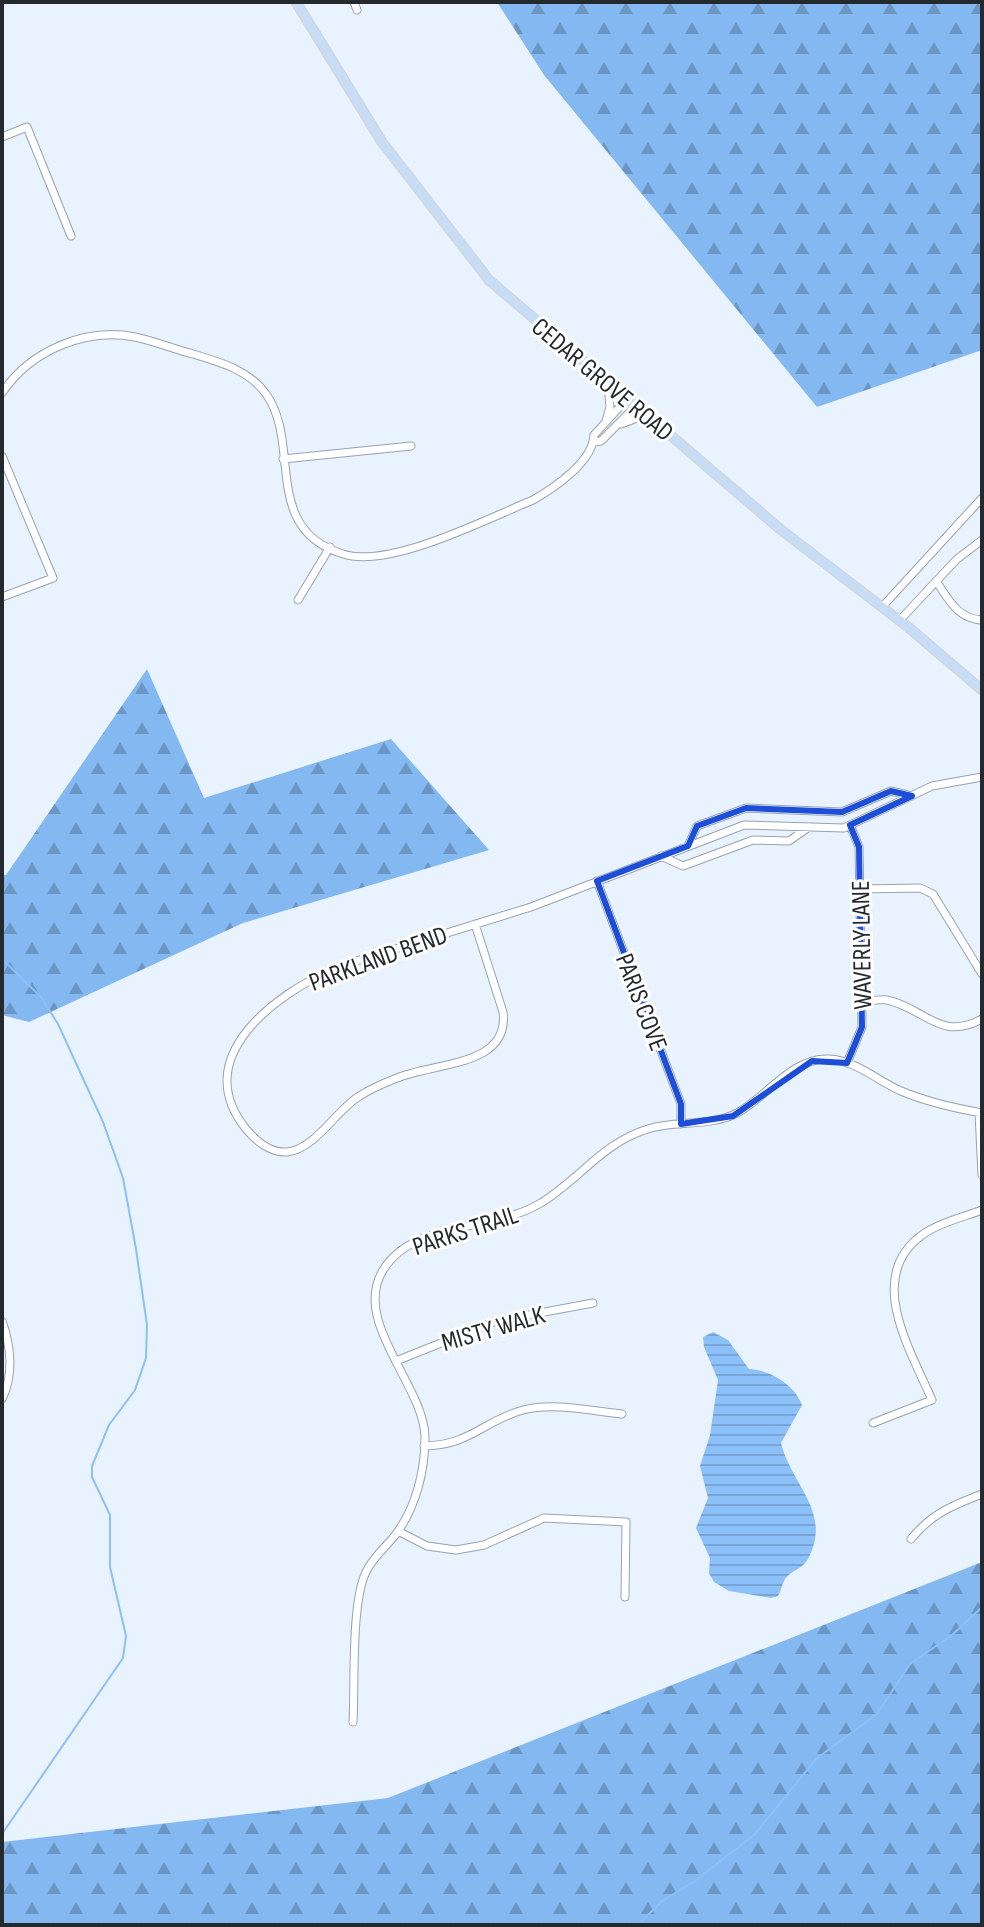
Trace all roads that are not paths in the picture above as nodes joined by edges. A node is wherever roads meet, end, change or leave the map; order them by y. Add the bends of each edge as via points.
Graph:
1 (296, 2) edge
2 (2, 137) edge
3 (71, 236) dead end
4 (608, 384) junction
5 (2, 393) edge
6 (630, 403) junction
7 (652, 422) junction
8 (605, 423) junction
9 (612, 429) junction
10 (594, 442) junction
11 (411, 446) dead end
12 (2, 456) edge
13 (283, 459) junction
14 (982, 498) edge
15 (982, 540) edge
16 (330, 547) junction
17 (936, 581) junction
18 (2, 597) edge
19 (298, 600) dead end
20 (882, 607) junction
21 (982, 620) edge
22 (899, 621) junction
23 (982, 690) edge
24 (982, 777) edge
25 (912, 796) junction
26 (850, 825) junction
27 (811, 826) junction
28 (688, 846) junction
29 (661, 856) junction
30 (597, 881) junction
31 (860, 889) junction
32 (475, 924) junction
33 (982, 974) edge
34 (862, 1002) junction
35 (982, 1019) edge
36 (847, 1063) junction
37 (980, 1113) edge
38 (681, 1124) junction
39 (982, 1175) edge
40 (982, 1210) edge
41 (593, 1303) dead end
42 (2, 1321) edge
43 (396, 1361) junction
44 (2, 1399) edge
45 (622, 1414) dead end
46 (873, 1423) dead end
47 (424, 1446) junction
48 (982, 1494) edge
49 (398, 1531) junction
50 (911, 1539) dead end
51 (625, 1597) dead end
52 (353, 1722) dead end

1 - 4 main road, CEDAR GROVE ROAD via 382,142 439,219 489,280
2 - 3 street via 27,127
4 - 6 main road, CEDAR GROVE ROAD
4 - 8 street
5 - 13 street via 38,357 69,341 134,337 249,375 277,415
6 - 7 main road, CEDAR GROVE ROAD
6 - 8 street
6 - 9 street
7 - 9 street via 632,419
7 - 20 main road, CEDAR GROVE ROAD
8 - 10 street
9 - 10 street
10 - 16 street via 554,488 533,500 395,555 366,558
11 - 13 street
12 - 18 street via 53,578
13 - 16 street via 297,518 312,537
14 - 20 street
15 - 17 street
16 - 19 street
17 - 21 street via 957,611
17 - 22 street
20 - 22 main road, CEDAR GROVE ROAD
22 - 23 main road, CEDAR GROVE ROAD
24 - 25 street, PARKLAND BEND via 932,786
25 - 26 street, PARKLAND BEND
25 - 28 street, PARKLAND BEND via 891,791 842,812 746,808 697,826
26 - 27 street, PARKLAND BEND
26 - 31 street, WAVERLY LANE via 859,847
27 - 28 street, PARKLAND BEND via 744,825
27 - 29 street, PARKLAND BEND via 789,841 753,840 683,866
28 - 29 street, PARKLAND BEND
29 - 30 street, PARKLAND BEND
30 - 32 street, PARKLAND BEND
30 - 38 street, PARIS COVE via 681,1104
31 - 33 street via 920,888 933,894
31 - 34 street, WAVERLY LANE
32 - 32 street, PARKLAND BEND via 337,967 278,1002 247,1031 228,1059 232,1111 249,1133 271,1150 289,1152 305,1145 359,1096 411,1072 483,1055 496,1047 505,1023
34 - 35 street via 887,1000 949,1028
34 - 36 street, WAVERLY LANE via 862,1027
36 - 37 street, PARKS TRAIL via 932,1104
36 - 38 street, PARKS TRAIL via 812,1061 733,1116
37 - 39 street
38 - 43 street, PARKS TRAIL via 648,1129 619,1142 542,1203 517,1216 423,1238 400,1251 381,1273 375,1302
40 - 46 street via 925,1232 900,1262 894,1274 897,1318 932,1400
41 - 43 street, MISTY WALK via 496,1321
42 - 44 street via 10,1370
43 - 47 street, PARKS TRAIL via 416,1403
45 - 47 street via 523,1410 460,1442
47 - 49 street, PARKS TRAIL via 415,1499
48 - 50 street via 943,1509
49 - 51 street via 427,1546 456,1550 484,1545 544,1518 626,1522
49 - 52 street, PARKS TRAIL via 366,1571 359,1594

